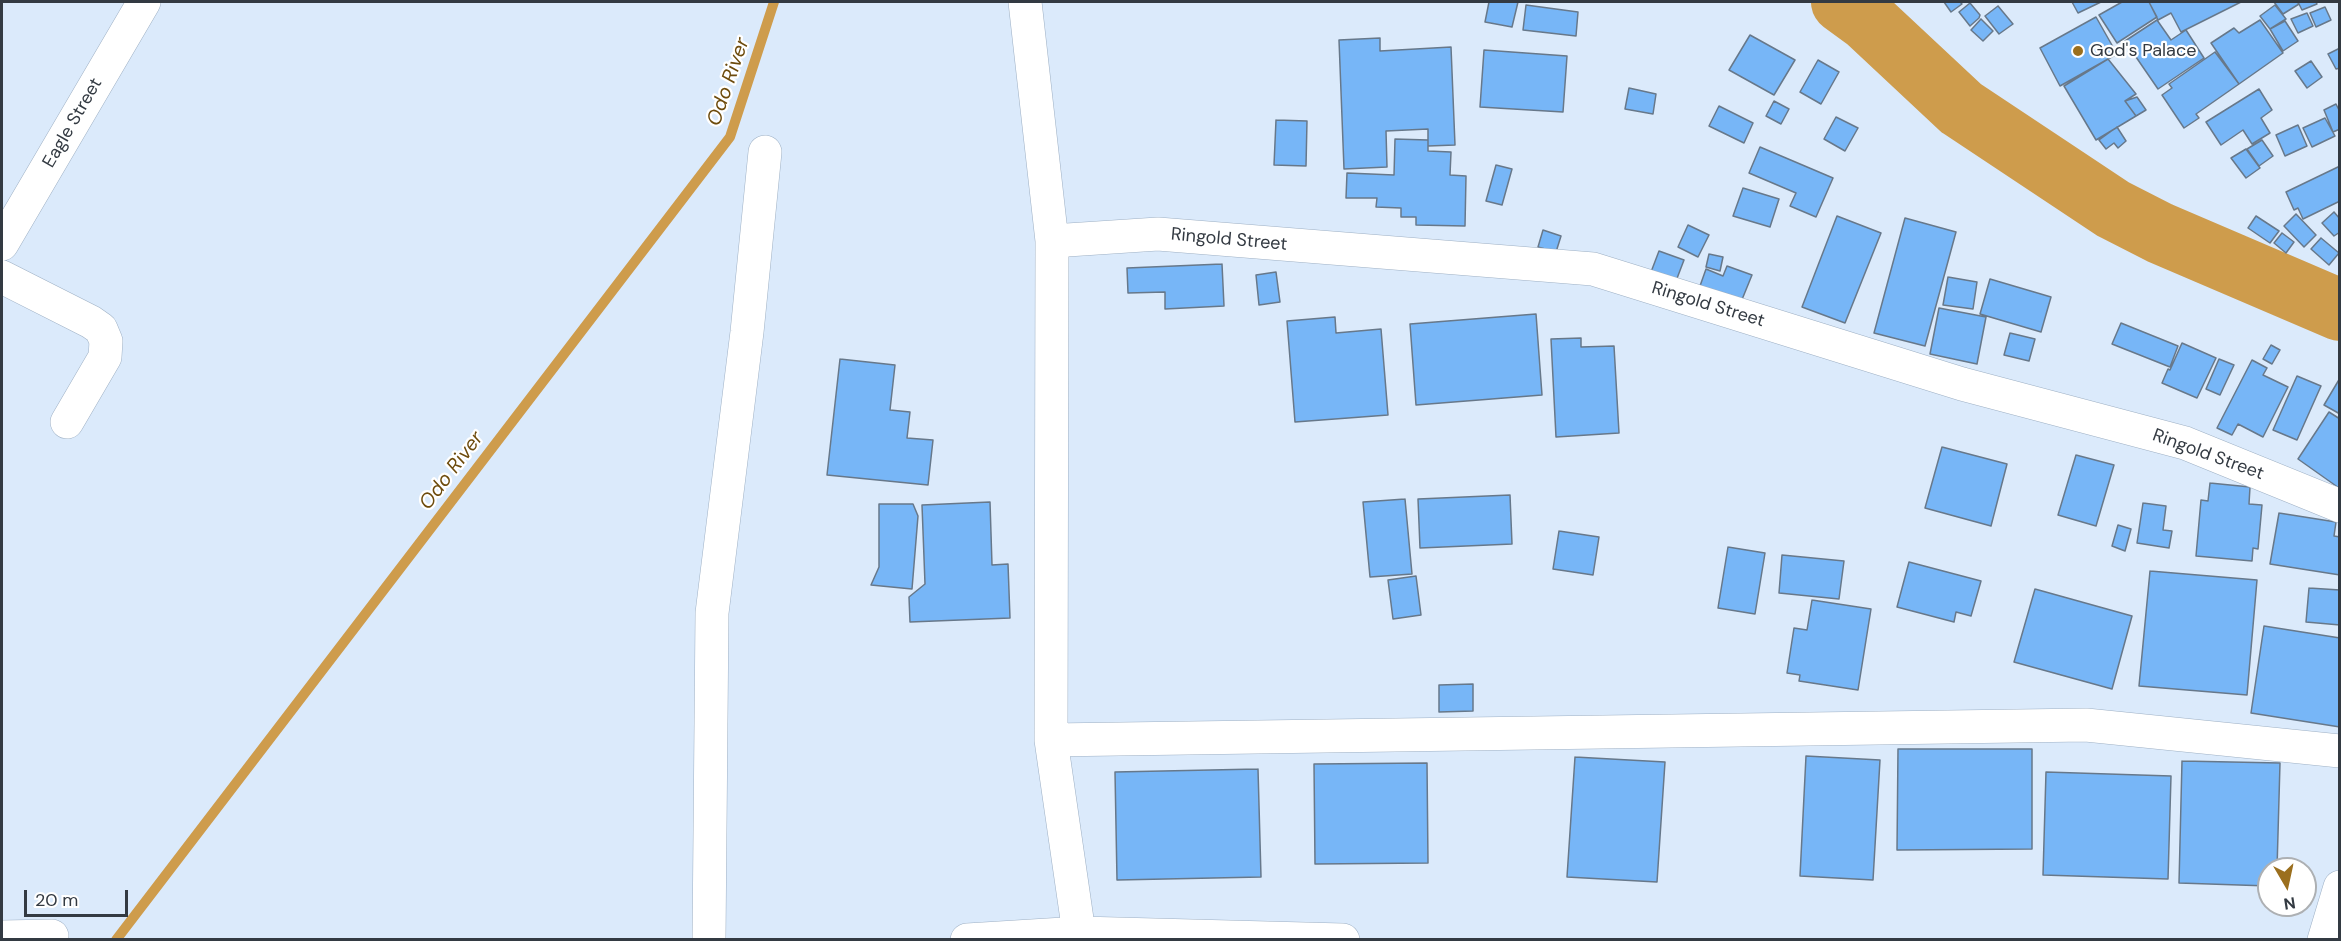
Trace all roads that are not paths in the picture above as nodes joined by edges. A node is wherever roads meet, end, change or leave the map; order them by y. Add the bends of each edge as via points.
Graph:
1 (144, 2) edge
2 (1025, 2) edge
3 (765, 152) dead end
4 (1053, 241) junction
5 (2, 244) edge
6 (2, 277) edge
7 (68, 422) dead end
8 (2340, 506) edge
9 (1051, 740) junction
10 (2340, 751) edge
11 (2340, 887) edge
12 (52, 936) dead end
13 (1080, 936) edge
14 (2, 937) edge
15 (709, 939) edge
16 (966, 939) edge
17 (1343, 939) edge
18 (2324, 939) edge

1 - 5 street, Eagle Street
2 - 4 street
3 - 15 street via 712,614
4 - 8 street, Ringold Street via 1158,234 1593,269 1962,384 2185,443
4 - 9 street
6 - 7 street via 101,329 106,341 105,357
9 - 10 street via 2086,724
9 - 13 street
11 - 18 street
12 - 14 street
13 - 16 street
13 - 17 street

